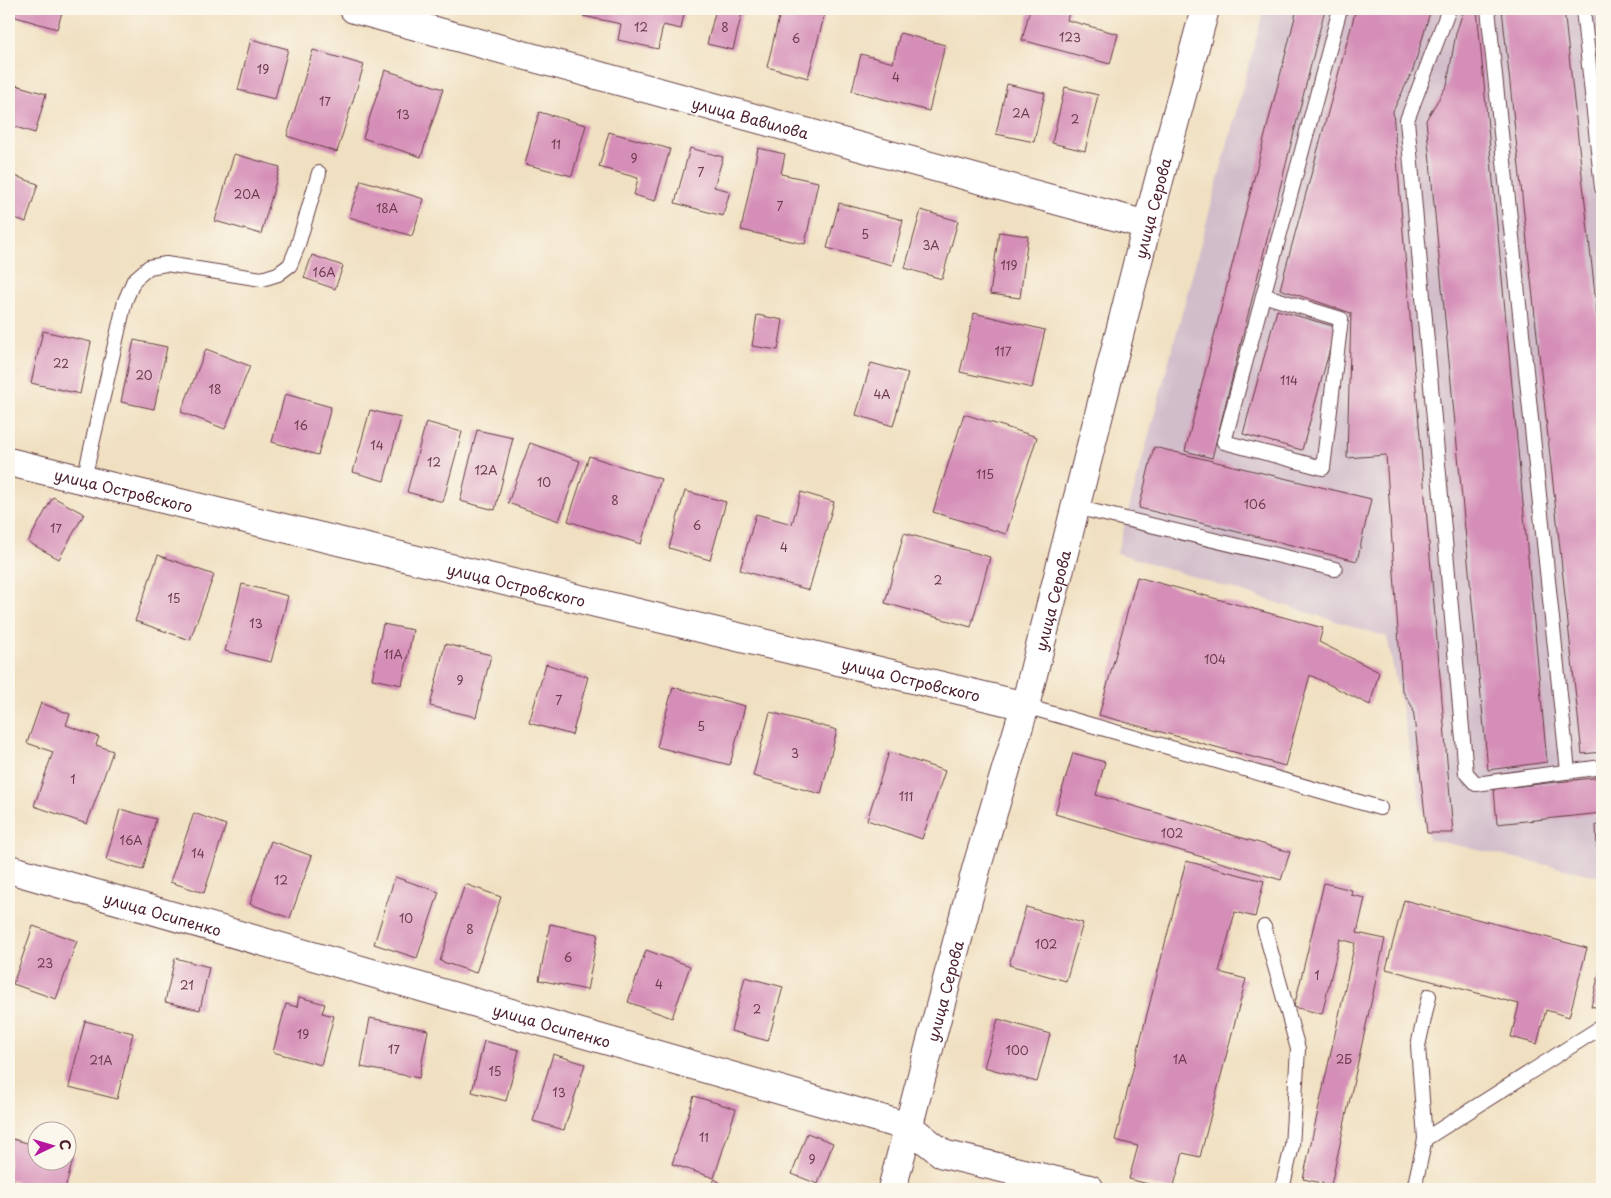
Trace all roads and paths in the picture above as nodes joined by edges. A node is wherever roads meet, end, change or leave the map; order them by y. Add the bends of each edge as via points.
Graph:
1 (354, 9) edge
2 (1204, 9) edge
3 (1340, 9) edge
4 (1449, 9) edge
5 (1488, 9) edge
6 (1583, 9) edge
7 (319, 173) dead end
8 (1602, 188) edge
9 (1147, 225) junction
10 (1263, 295) junction
11 (9, 462) edge
12 (84, 479) junction
13 (1075, 507) junction
14 (1335, 569) dead end
15 (1025, 706) junction
16 (1602, 767) edge
17 (1568, 771) junction
18 (1380, 808) dead end
19 (9, 869) edge
20 (1264, 927) dead end
21 (1429, 996) dead end
22 (1598, 1029) dead end
23 (909, 1127) junction
24 (1426, 1139) junction
25 (892, 1189) edge
26 (1090, 1189) edge
27 (1282, 1189) edge
28 (1414, 1189) edge

1 - 9 street, улица Вавилова
2 - 9 street, улица Серова
3 - 10 lane
4 - 17 lane via 1407,120 1466,773 1476,784
5 - 17 lane
6 - 8 lane
7 - 12 lane via 297,248 290,265 278,274 262,279 166,264 149,267 134,280 124,301
9 - 13 street, улица Серова
10 - 10 lane via 1342,319 1324,468 1224,442
11 - 12 street, улица Островского
12 - 15 street, улица Островского
13 - 14 lane
13 - 15 street, улица Серова
15 - 18 lane
15 - 23 street, улица Серова via 977,866
16 - 17 lane
19 - 23 street, улица Осипенко
20 - 27 lane via 1298,1049 1292,1146
21 - 24 lane via 1418,1046
22 - 24 lane
23 - 25 street, улица Серова
23 - 26 street, улица Осипенко via 943,1154
24 - 28 lane

